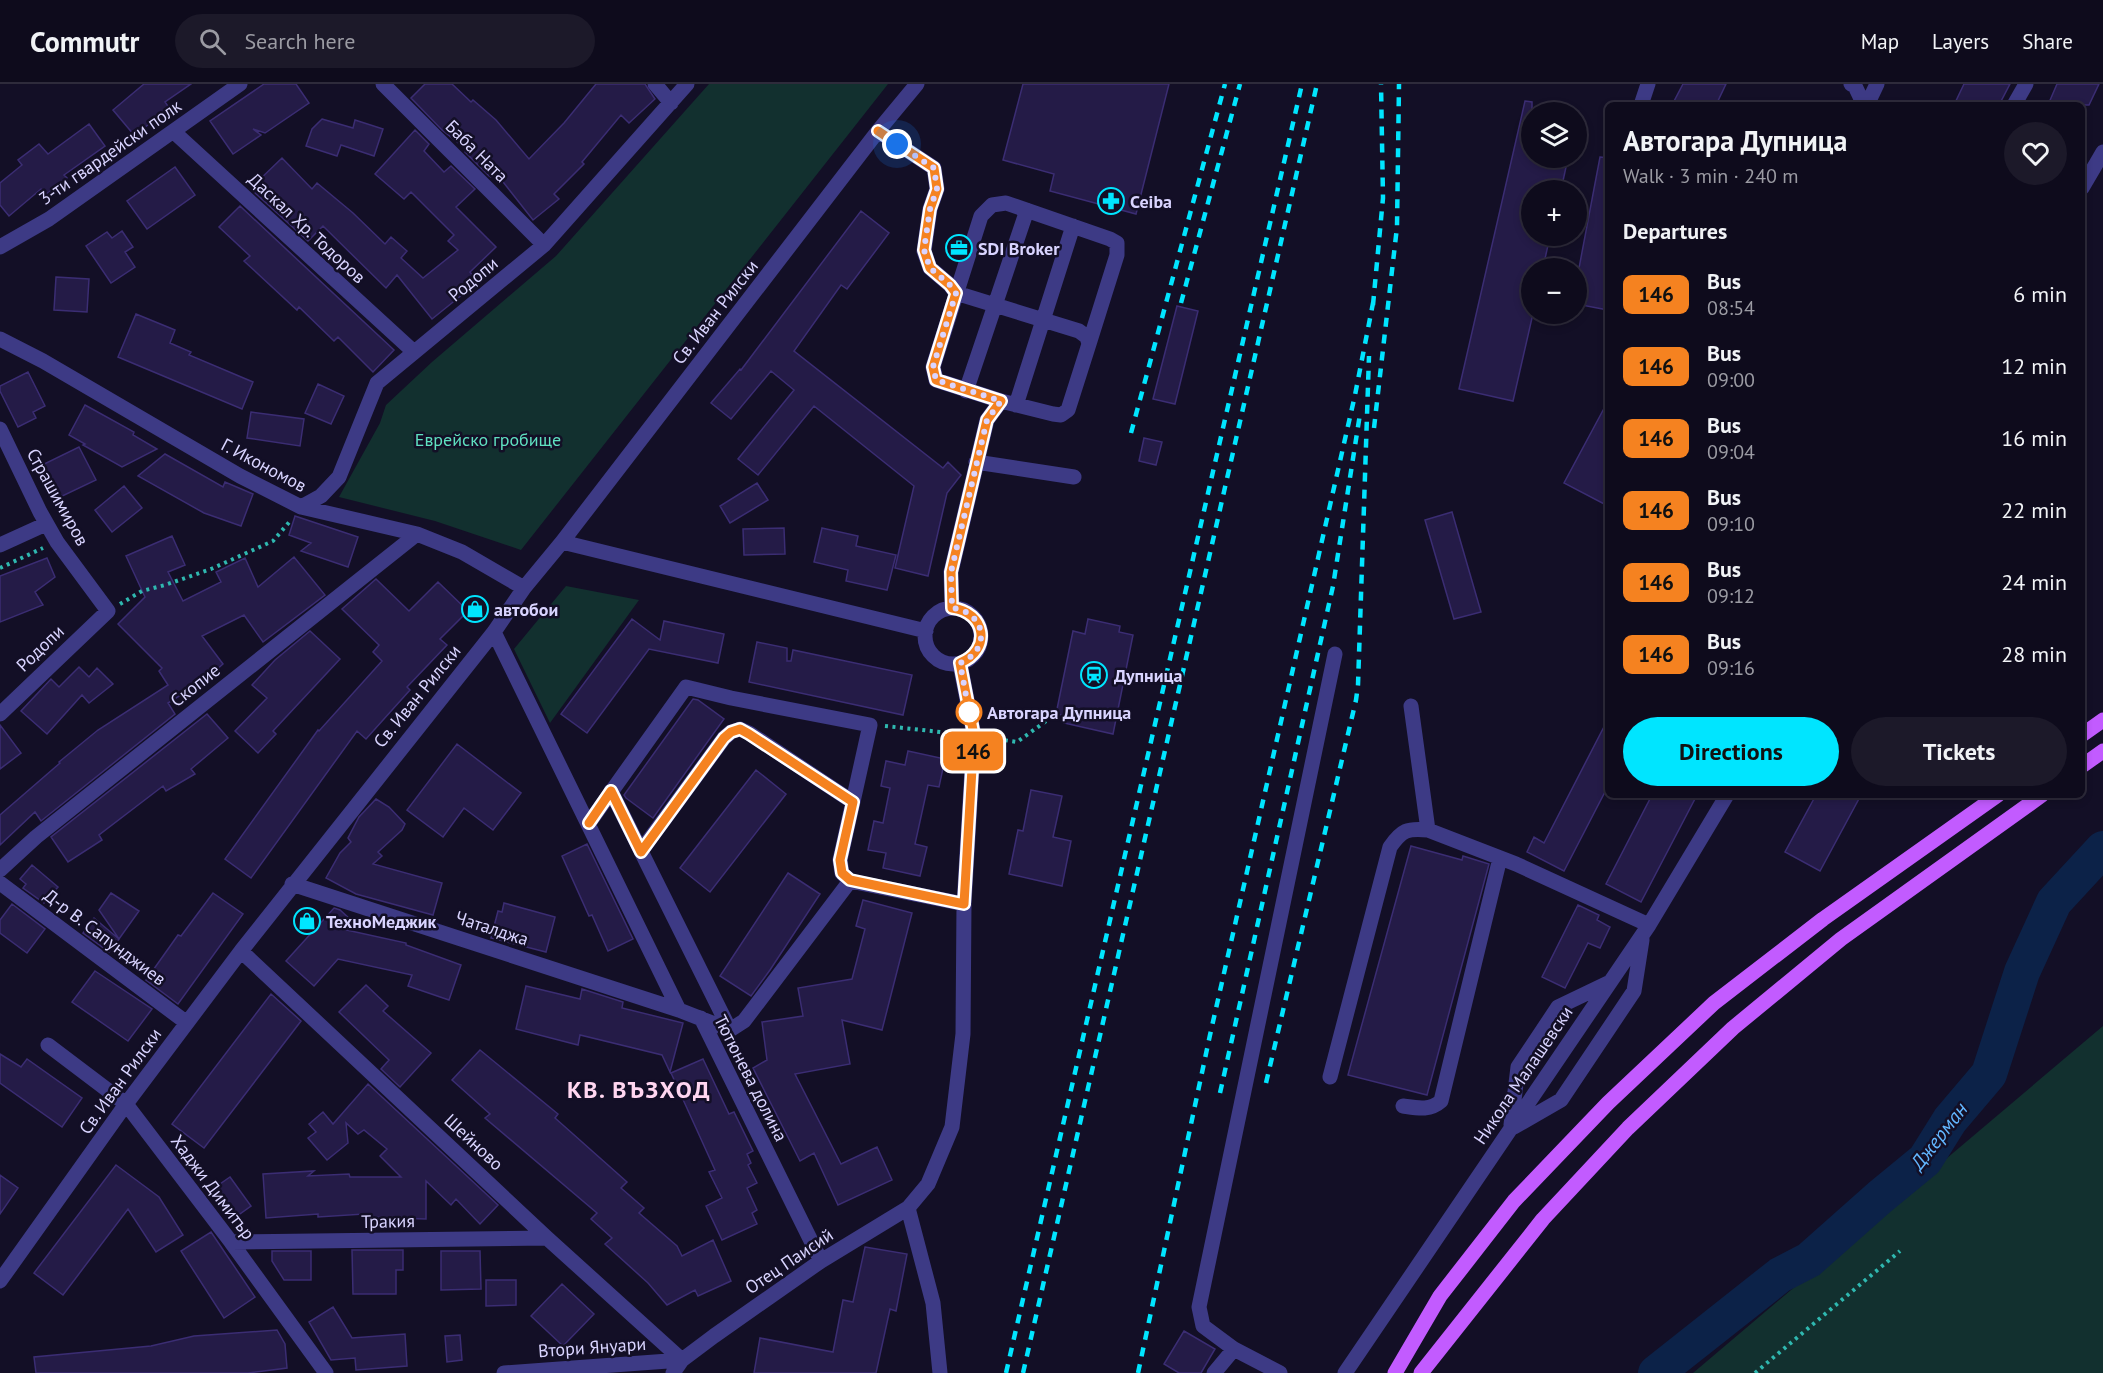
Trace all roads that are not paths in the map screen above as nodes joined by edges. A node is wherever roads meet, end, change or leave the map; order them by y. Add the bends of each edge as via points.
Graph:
1 (240, 84) edge
2 (383, 84) edge
3 (655, 84) edge
4 (687, 84) edge
5 (917, 84) edge
6 (1648, 84) edge
7 (1851, 84) edge
8 (1876, 84) edge
9 (2026, 84) edge
10 (671, 102) junction
11 (1642, 102) edge
12 (1863, 102) edge
13 (1867, 102) edge
14 (2016, 102) edge
15 (878, 131) junction
16 (174, 132) junction
17 (2103, 152) edge
18 (2085, 183) edge
19 (1027, 210) junction
20 (1073, 226) junction
21 (544, 245) junction
22 (1, 249) edge
23 (956, 293) junction
24 (995, 306) junction
25 (1044, 321) junction
26 (0, 339) edge
27 (1089, 344) junction
28 (414, 352) junction
29 (966, 391) junction
30 (1001, 401) junction
31 (1017, 405) junction
32 (0, 429) edge
33 (976, 462) junction
34 (1074, 477) dead end
35 (300, 507) junction
36 (46, 524) junction
37 (417, 534) junction
38 (562, 542) junction
39 (0, 545) edge
40 (524, 588) junction
41 (952, 608) junction
42 (108, 611) joint
43 (926, 631) junction
44 (494, 632) junction
45 (1335, 654) dead end
46 (960, 663) junction
47 (1411, 706) dead end
48 (0, 714) edge
49 (2103, 720) edge
50 (2085, 733) edge
51 (2103, 751) edge
52 (2085, 764) edge
53 (611, 791) junction
54 (1724, 798) edge
55 (1994, 798) edge
56 (2038, 798) edge
57 (853, 802) junction
58 (589, 823) junction
59 (1428, 830) junction
60 (641, 852) junction
61 (1500, 858) junction
62 (0, 870) edge
63 (850, 880) junction
64 (0, 883) edge
65 (292, 884) junction
66 (964, 904) junction
67 (1646, 929) junction
68 (241, 951) junction
69 (1611, 981) junction
70 (679, 1010) junction
71 (701, 1018) junction
72 (187, 1023) junction
73 (730, 1030) junction
74 (48, 1045) dead end
75 (1330, 1077) dead end
76 (126, 1104) junction
77 (1403, 1106) dead end
78 (1511, 1128) junction
79 (908, 1208) junction
80 (547, 1238) junction
81 (231, 1242) junction
82 (821, 1261) junction
83 (0, 1281) edge
84 (1234, 1349) junction
85 (682, 1360) junction
86 (326, 1373) edge
87 (504, 1373) edge
88 (673, 1373) edge
89 (940, 1373) edge
90 (1214, 1373) edge
91 (1280, 1373) edge
92 (1345, 1373) edge
93 (1395, 1373) edge
94 (1421, 1373) edge

1 - 16 street, 3-ти гвардейски полк
2 - 21 street, Баба Ната
3 - 10 street
4 - 10 street, Родопи
5 - 15 street, Св. Иван Рилски
6 - 11 street
7 - 12 street
8 - 13 street
9 - 14 street
10 - 21 street, Родопи
15 - 23 street via 934,168 937,189 924,250 930,268
15 - 38 street, Св. Иван Рилски
16 - 22 street, 3-ти гвардейски полк
16 - 28 street, Даскал Хр. Тодоров
17 - 18 street
19 - 20 street
19 - 23 street via 1006,203 992,205 981,216
19 - 24 street
20 - 25 street
20 - 27 street via 1117,243 1117,255
21 - 28 street, Родопи
23 - 24 street
23 - 29 street via 933,367 936,380
24 - 25 street
24 - 29 street
25 - 27 street via 1079,331
25 - 31 street
26 - 35 street, Г. Икономов
27 - 31 street via 1068,410 1061,415
28 - 35 street, Родопи via 377,383 339,477 321,496
29 - 30 street
30 - 31 street
30 - 33 street via 987,420
32 - 36 street, Страшимиров
33 - 34 street
33 - 41 street via 951,572
35 - 37 street, Г. Икономов
36 - 39 street
36 - 42 street, Страшимиров
37 - 40 street, Г. Икономов via 462,552
37 - 62 street, Скопие via 36,837
38 - 40 street, Св. Иван Рилски
38 - 43 street
40 - 44 street, Св. Иван Рилски
41 - 43 street via 935,616
41 - 46 street via 969,613 980,628 980,646
42 - 48 street, Родопи
43 - 46 street via 934,657
44 - 58 street
44 - 65 street, Св. Иван Рилски
45 - 84 street via 1199,1308 1203,1326
46 - 66 street, Отец Паисий via 974,735
47 - 59 street
49 - 50 main road
51 - 52 main road
53 - 57 street via 687,687 870,725
53 - 58 street
53 - 60 street
54 - 67 street, Никола Малашевски
55 - 93 main road via 1822,919 1714,1003 1608,1103 1508,1210 1440,1296
56 - 94 main road via 1842,939 1733,1028 1628,1128 1543,1219
57 - 60 street via 740,729 724,738
57 - 63 street via 840,860 842,873
58 - 70 street
59 - 61 street
59 - 75 street via 1400,833 1390,847
60 - 73 street
61 - 67 street
61 - 77 street via 1441,1101 1435,1107 1422,1109
63 - 66 street
63 - 73 street via 744,1021
64 - 72 street, Д-р В. Сапунджиев
65 - 68 street, Св. Иван Рилски
65 - 70 street, Чаталджа
66 - 79 street, Отец Паисий via 963,1034 952,1128 928,1184
67 - 69 street, Никола Малашевски
67 - 78 street via 1634,991 1561,1100
68 - 72 street, Св. Иван Рилски
68 - 80 street, Шейново
69 - 78 street, Никола Малашевски
69 - 78 street via 1558,1007 1518,1067
70 - 71 street, Тютюнева долина
71 - 73 street
71 - 82 street, Тютюнева долина
72 - 76 street, Св. Иван Рилски
74 - 76 street, Хаджи Димитър
76 - 81 street, Хаджи Димитър
76 - 83 street, Св. Иван Рилски
78 - 92 street, Никола Малашевски
79 - 82 street, Отец Паисий
79 - 89 street via 933,1303
80 - 81 street, Тракия
80 - 85 street, Шейново
81 - 86 street, Хаджи Димитър
82 - 85 street, Отец Паисий
84 - 90 street
84 - 91 street
85 - 87 street, Втори Януари
85 - 88 street, Отец Паисий

